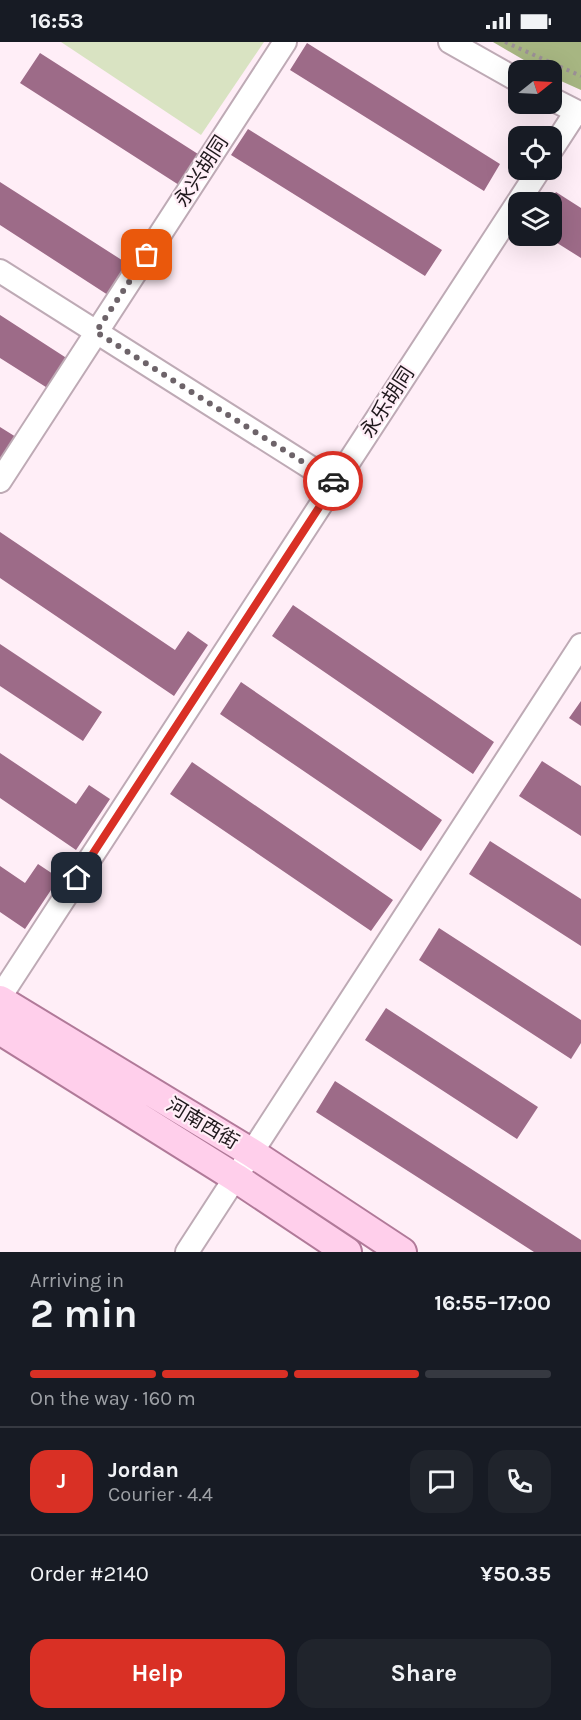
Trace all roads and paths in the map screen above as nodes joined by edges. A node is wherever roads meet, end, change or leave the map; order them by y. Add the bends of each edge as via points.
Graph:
1 (285, 42) edge
2 (450, 42) edge
3 (505, 42) edge
4 (508, 75) edge
5 (581, 76) edge
6 (562, 104) edge
7 (579, 113) edge
8 (562, 136) edge
9 (532, 180) edge
10 (0, 271) edge
11 (96, 332) junction
12 (0, 481) edge
13 (335, 483) junction
14 (581, 645) edge
15 (0, 998) edge
16 (0, 1030) edge
17 (252, 1153) junction
18 (236, 1178) junction
19 (187, 1252) edge
20 (347, 1252) edge
21 (402, 1252) edge

1 - 11 street, 永兴胡同
2 - 4 street
3 - 5 path
6 - 7 street
7 - 8 street
9 - 13 street, 永乐胡同
10 - 11 street
11 - 12 street, 永兴胡同
11 - 13 street
13 - 15 street, 永乐胡同
14 - 17 street
15 - 17 main road, 河南西街
16 - 18 main road, 河南西街
17 - 18 street
17 - 21 main road, 河南西街
18 - 19 street
18 - 20 main road, 河南西街

